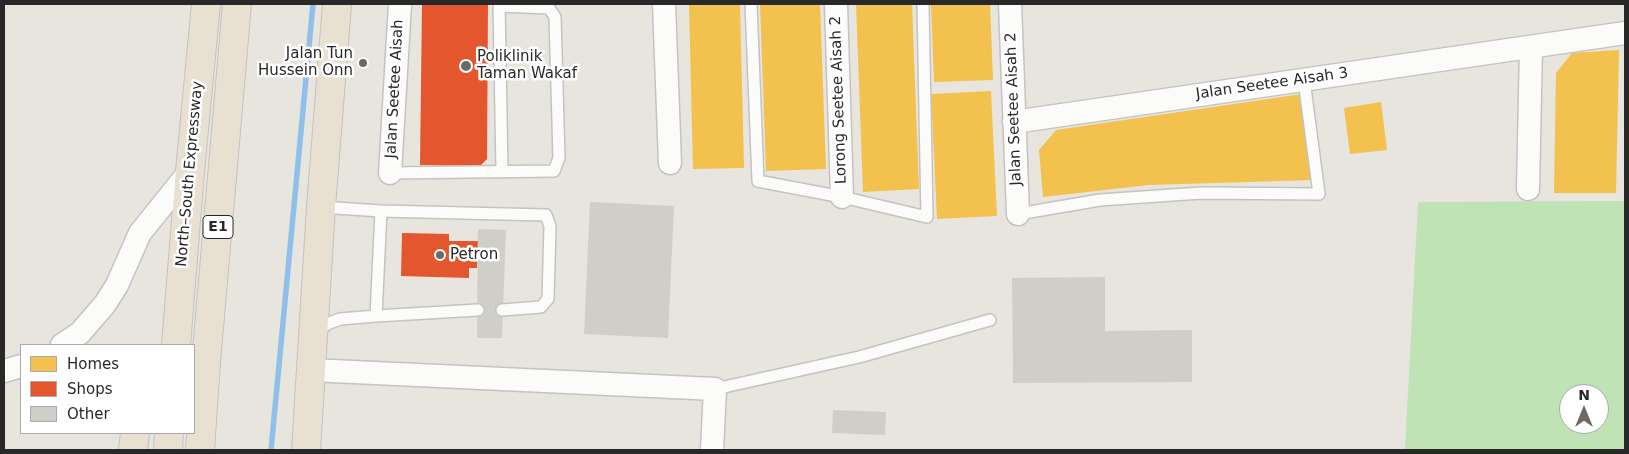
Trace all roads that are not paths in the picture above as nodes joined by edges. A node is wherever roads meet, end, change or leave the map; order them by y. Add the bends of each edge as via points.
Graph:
1 (206, 4) edge
2 (237, 4) edge
3 (337, 4) edge
4 (400, 4) edge
5 (664, 4) edge
6 (751, 4) edge
7 (836, 4) edge
8 (923, 4) edge
9 (1010, 4) edge
10 (499, 5) edge
11 (1625, 33) edge
12 (1531, 46) junction
13 (1304, 80) junction
14 (1014, 122) junction
15 (670, 163) dead end
16 (190, 171) junction
17 (502, 171) junction
18 (390, 173) joint
19 (1528, 189) dead end
20 (842, 197) junction
21 (321, 207) junction
22 (381, 211) junction
23 (1018, 214) joint
24 (180, 288) junction
25 (478, 310) dead end
26 (502, 310) dead end
27 (376, 316) junction
28 (990, 320) dead end
29 (312, 337) junction
30 (64, 344) edge
31 (156, 344) edge
32 (176, 344) edge
33 (20, 366) edge
34 (311, 370) junction
35 (4, 371) edge
36 (715, 389) junction
37 (135, 434) edge
38 (169, 434) edge
39 (132, 450) edge
40 (168, 450) edge
41 (200, 450) edge
42 (306, 450) edge
43 (712, 450) edge

1 - 16 highway, North–South Expressway / E1
2 - 41 highway, E1
3 - 21 highway
4 - 18 street, Jalan Seetee Aisah
5 - 15 street
6 - 20 lane via 758,181
7 - 20 street, Lorong Seetee Aisah 2
8 - 20 lane via 928,217
9 - 14 street, Jalan Seetee Aisah 2
10 - 17 lane
10 - 17 lane via 549,8 555,17 559,158 554,171
11 - 12 street, Jalan Seetee Aisah 3
12 - 13 street, Jalan Seetee Aisah 3
12 - 19 street
13 - 14 street, Jalan Seetee Aisah 3
13 - 23 lane via 1319,194 1155,196 1100,200
14 - 23 street, Jalan Seetee Aisah 2
16 - 24 highway, North–South Expressway / E1
16 - 30 street via 140,233 105,304 80,333
17 - 18 lane
21 - 22 lane
21 - 29 highway
22 - 26 lane via 546,215 550,226 548,299 541,307
22 - 27 lane
24 - 31 highway
24 - 32 highway, North–South Expressway / E1
25 - 27 lane
27 - 29 lane via 340,319 326,324
28 - 36 lane via 859,357
29 - 34 highway
33 - 35 street
34 - 36 street
34 - 42 highway
36 - 43 street
37 - 39 highway
38 - 40 highway

